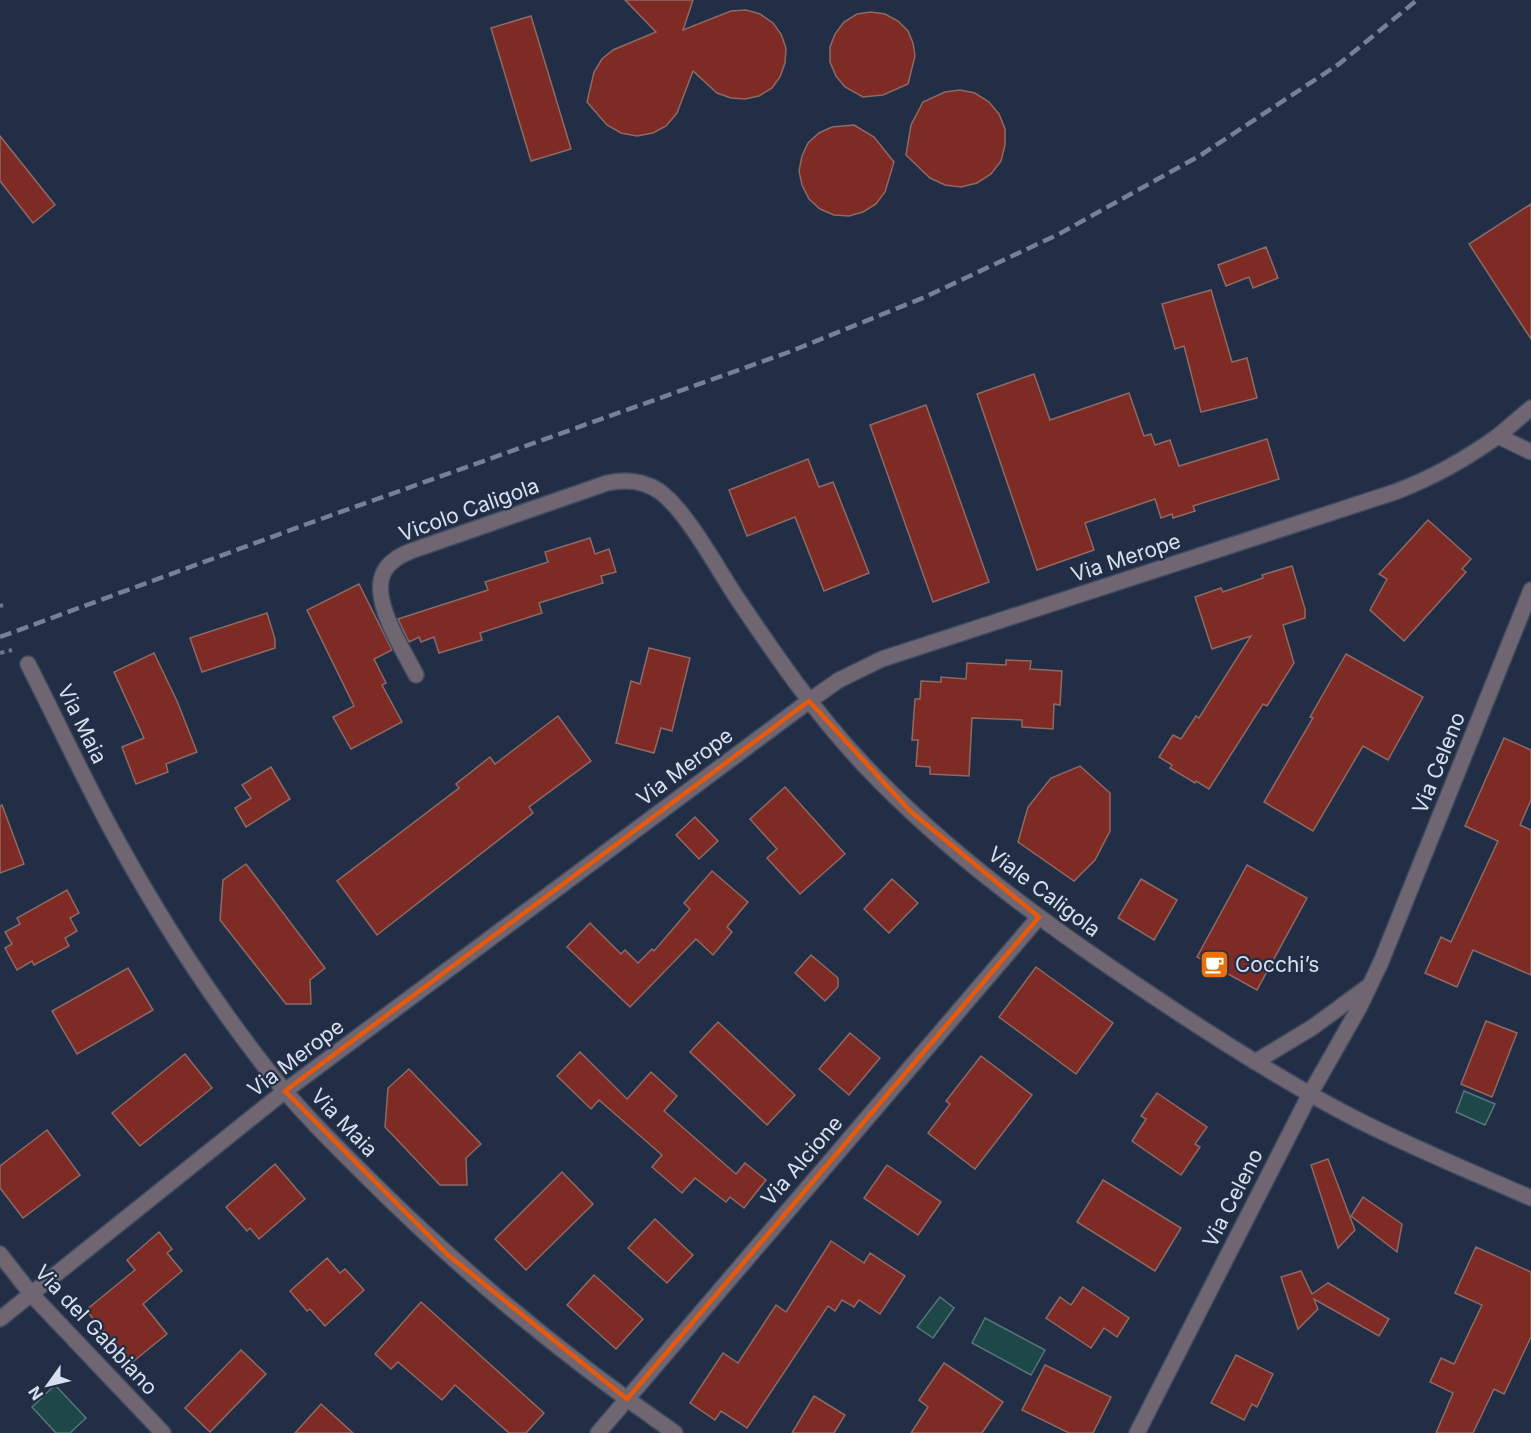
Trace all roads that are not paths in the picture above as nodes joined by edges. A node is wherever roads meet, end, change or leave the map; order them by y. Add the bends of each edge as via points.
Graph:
1 (1531, 408) edge
2 (1498, 436) junction
3 (1531, 452) edge
4 (647, 484) joint
5 (1531, 590) edge
6 (28, 664) dead end
7 (416, 675) dead end
8 (809, 701) junction
9 (1039, 917) junction
10 (1370, 984) junction
11 (1255, 1062) junction
12 (285, 1091) junction
13 (1310, 1094) junction
14 (1531, 1198) edge
15 (0, 1254) edge
16 (32, 1295) junction
17 (0, 1319) edge
18 (627, 1399) junction
19 (163, 1433) edge
20 (598, 1433) edge
21 (675, 1433) edge
22 (1137, 1433) edge

1 - 2 street, Via Merope
2 - 3 street
2 - 8 street, Via Merope via 1455,464 1404,489 882,659 839,680
4 - 7 street, Vicolo Caligola via 634,480 608,483 411,550 391,562 380,581 380,593
4 - 8 street, Viale Caligola via 661,492 681,514
5 - 10 street, Via Celeno
6 - 12 street, Via Maia via 111,828 152,898 233,1023
8 - 9 street, Viale Caligola via 910,811
8 - 12 street, Via Merope
9 - 11 street, Viale Caligola
9 - 18 street, Via Alcione
10 - 11 street, Via Celeno via 1313,1028
10 - 13 street, Via Celeno
11 - 13 street, Viale Caligola
12 - 16 street, Via Merope
12 - 18 street, Via Maia via 433,1241 537,1330
13 - 14 street, Viale Caligola via 1403,1142
13 - 22 street, Via Celeno
15 - 16 street, Via del Gabbiano
16 - 17 street, Via Merope
16 - 19 street, Via del Gabbiano
18 - 20 street, Via Alcione
18 - 21 street, Via Maia

